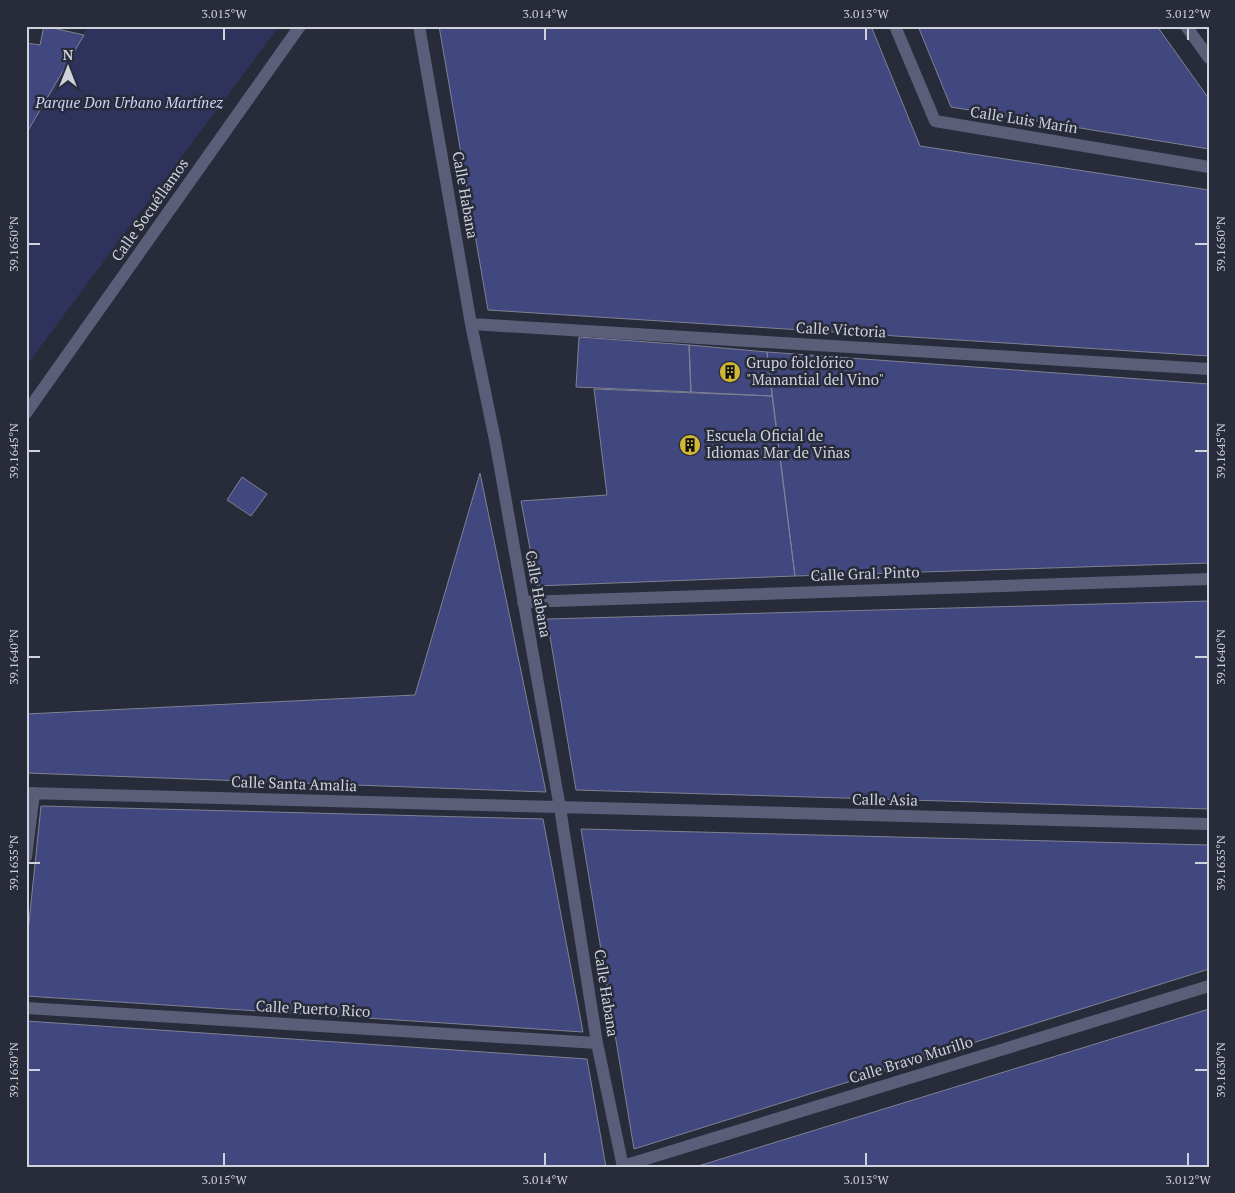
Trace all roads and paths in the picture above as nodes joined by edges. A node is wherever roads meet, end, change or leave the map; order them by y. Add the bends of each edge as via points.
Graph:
1 (300, 26) edge
2 (419, 26) edge
3 (895, 26) edge
4 (1186, 26) edge
5 (1209, 58) edge
6 (1209, 167) edge
7 (471, 324) junction
8 (1209, 369) edge
9 (26, 413) edge
10 (1209, 579) edge
11 (522, 602) junction
12 (30, 793) edge
13 (560, 808) junction
14 (1209, 824) edge
15 (26, 857) edge
16 (1209, 986) edge
17 (26, 1008) edge
18 (597, 1042) junction
19 (623, 1167) edge

1 - 9 street, Calle Socuéllamos
2 - 7 street, Calle Habana
3 - 6 street, Calle Luis Marín via 935,121
4 - 5 street
7 - 8 street, Calle Victoria
7 - 11 street, Calle Habana via 496,445
10 - 11 street, Calle Gral. Pinto
11 - 13 street, Calle Habana
12 - 13 street, Calle Santa Amalia
12 - 15 street
13 - 14 street, Calle Asia
13 - 18 street, Calle Habana
16 - 19 street, Calle Bravo Murillo
17 - 18 street, Calle Puerto Rico
18 - 19 street, Calle Habana

